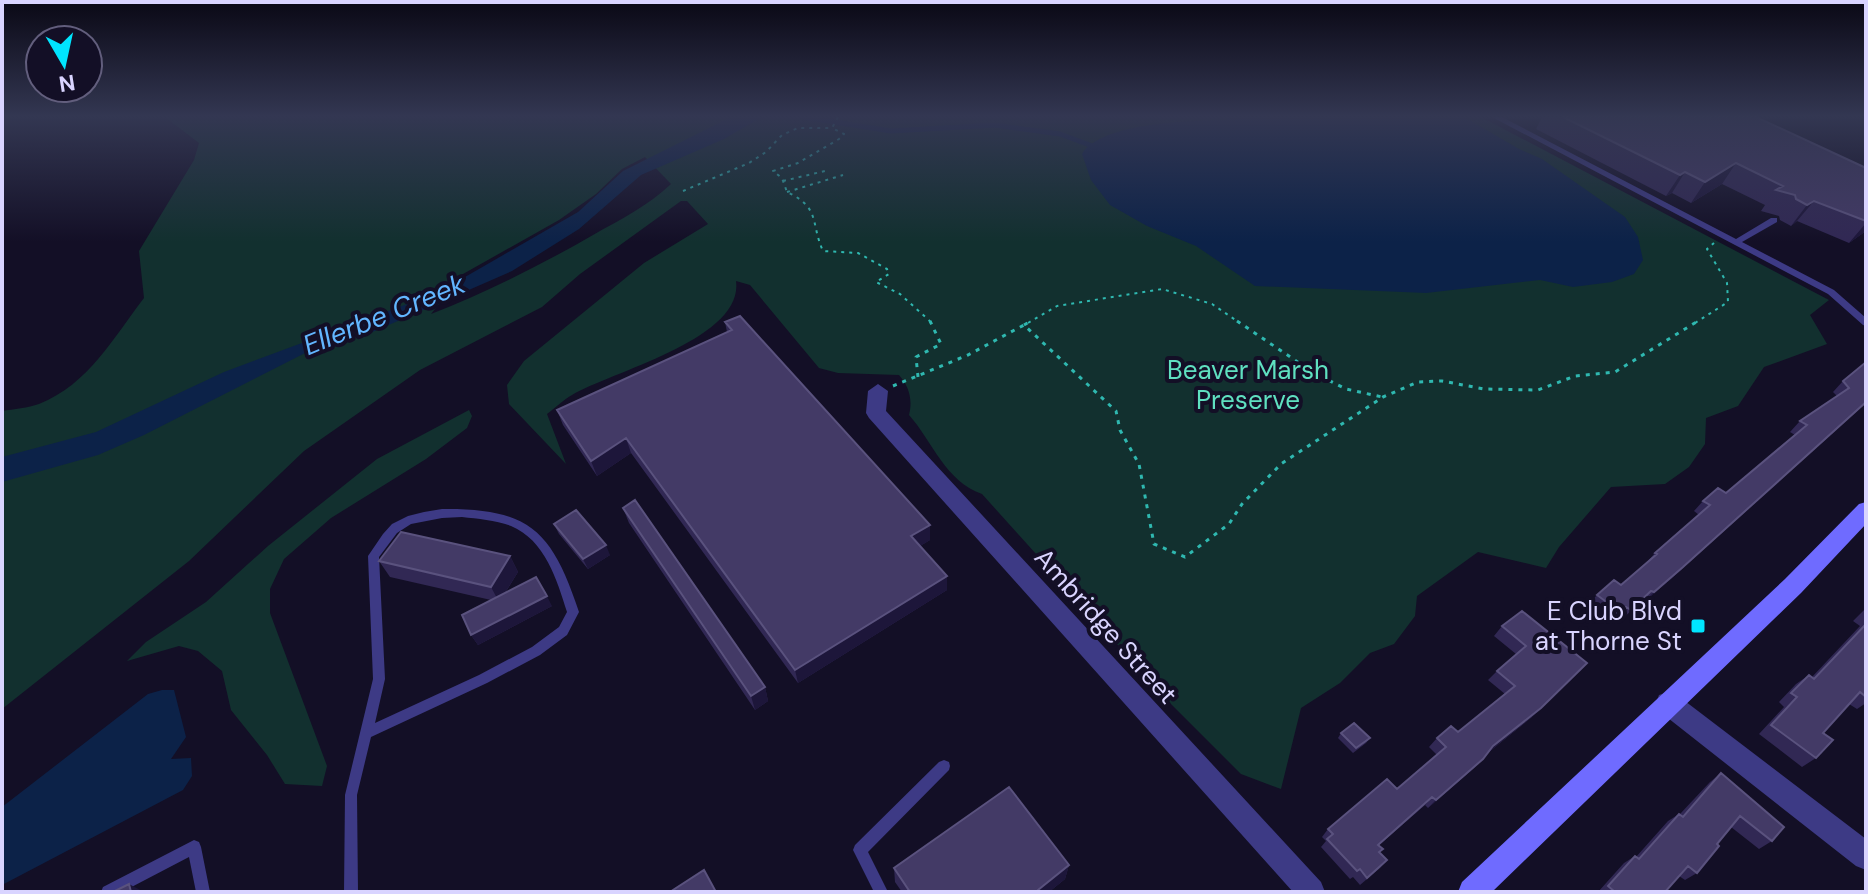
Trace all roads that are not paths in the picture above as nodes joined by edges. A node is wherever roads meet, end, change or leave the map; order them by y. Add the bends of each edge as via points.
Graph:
1 (1576, 159) edge
2 (1774, 220) dead end
3 (1736, 242) junction
4 (1866, 323) edge
5 (878, 391) road end
6 (1866, 510) edge
7 (1668, 703) junction
8 (366, 733) junction
9 (944, 766) dead end
10 (1866, 856) edge
11 (108, 892) edge
12 (203, 892) edge
13 (351, 892) edge
14 (881, 892) edge
15 (1311, 892) edge
16 (1472, 892) edge

1 - 3 lane
2 - 3 lane
3 - 4 lane via 1831,292
5 - 15 street, Ambridge Street via 876,413
6 - 7 street
7 - 10 street
7 - 16 street
8 - 8 lane via 379,679 373,556 398,525 438,513 498,515 528,530 566,590 573,612 563,631 483,679
8 - 13 lane via 351,795
9 - 14 lane via 860,850
11 - 12 lane via 194,847

